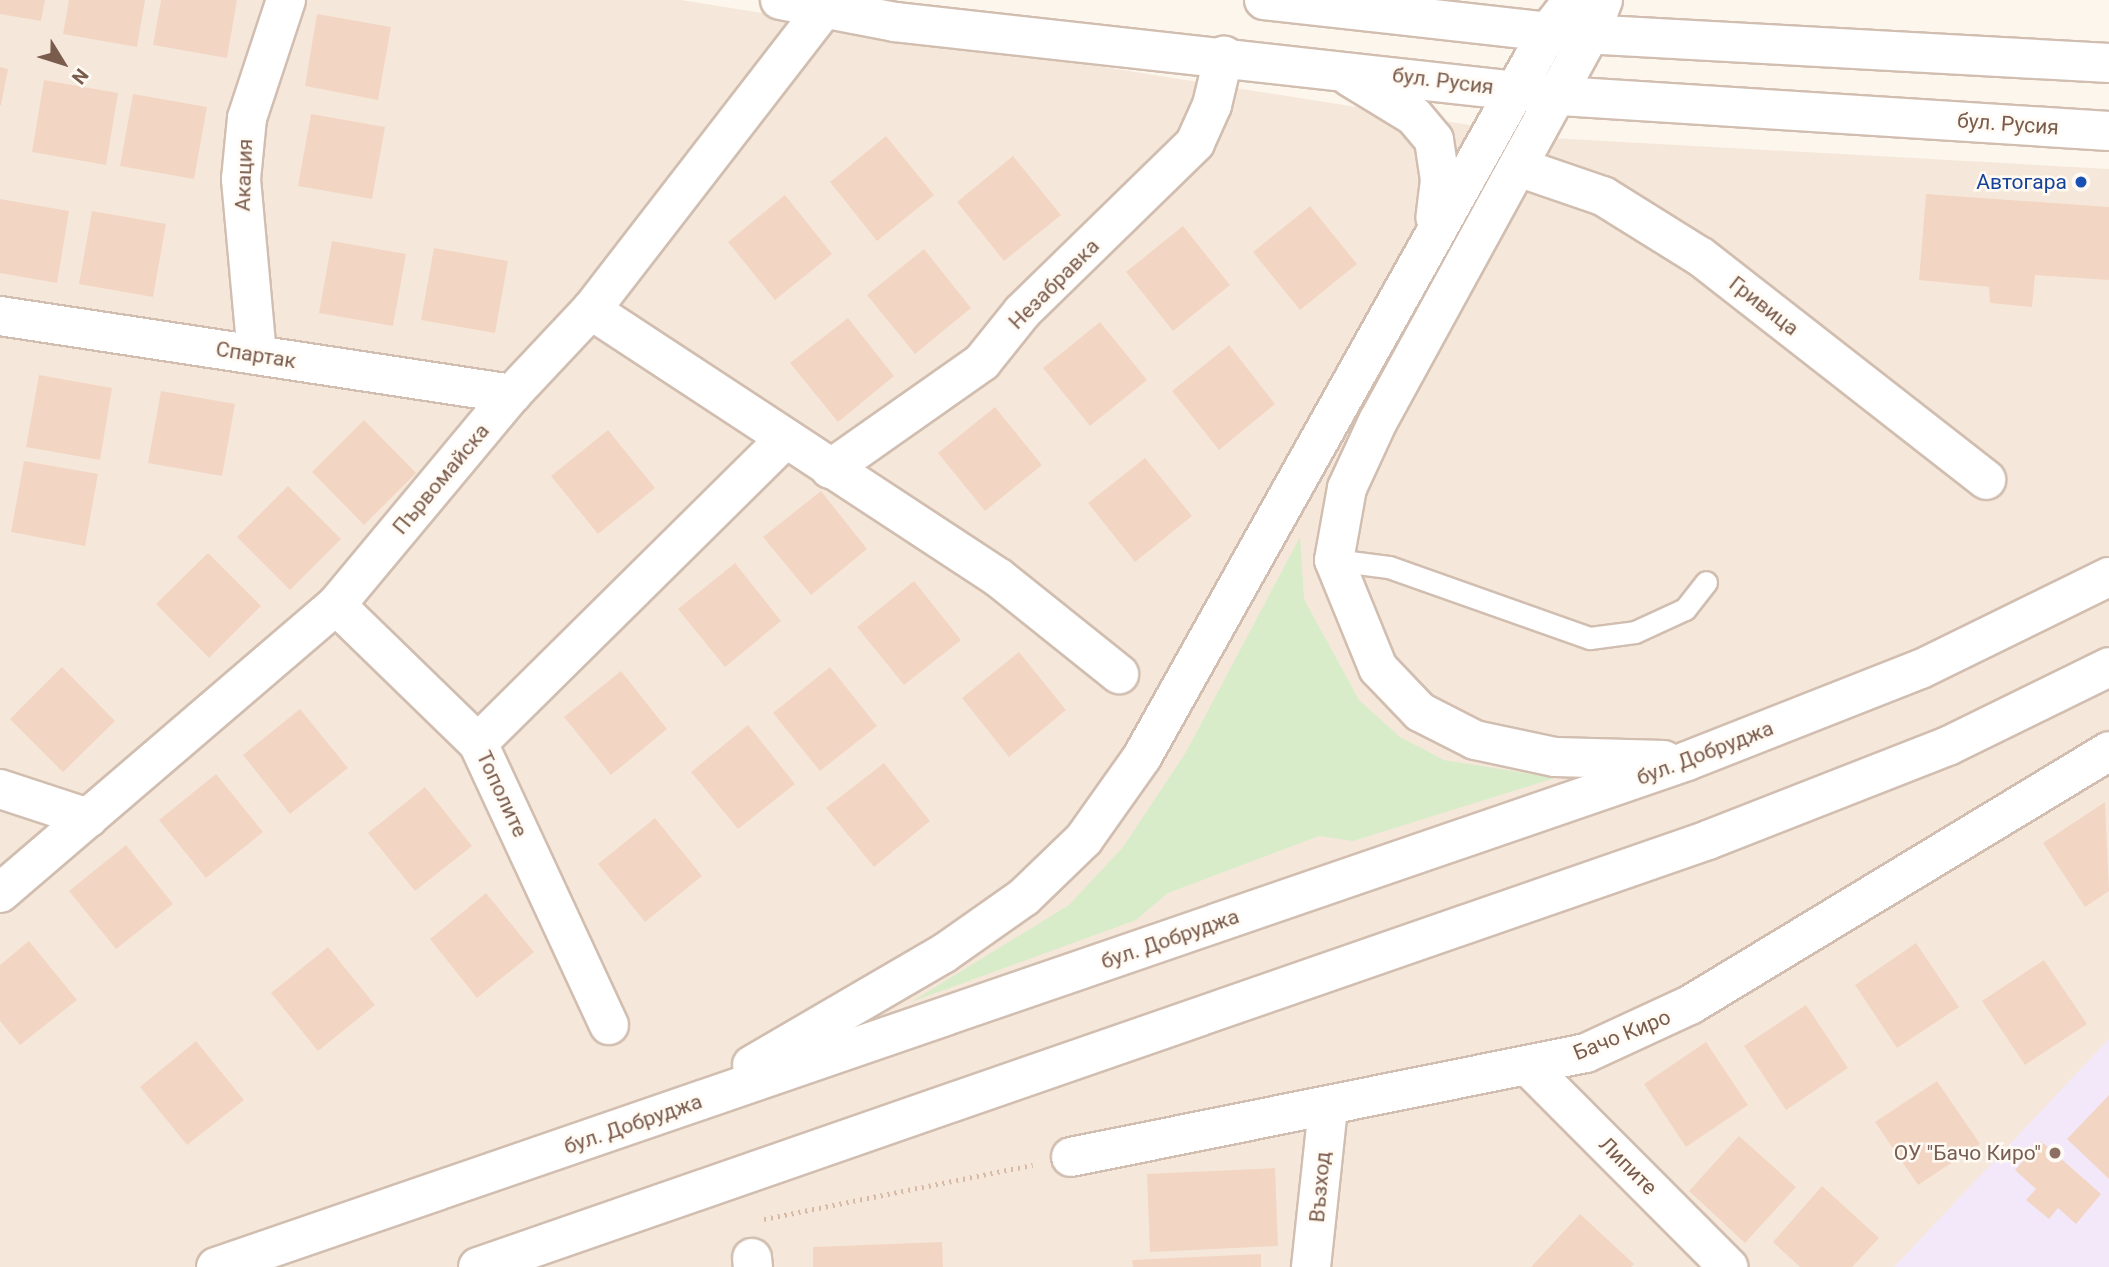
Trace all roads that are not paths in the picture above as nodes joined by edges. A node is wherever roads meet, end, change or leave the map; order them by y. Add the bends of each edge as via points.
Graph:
1 (286, 0) edge
2 (780, 0) edge
3 (1271, 0) edge
4 (1573, 0) edge
5 (824, 8) junction
6 (1596, 17) edge
7 (1548, 32) junction
8 (1224, 55) junction
9 (2109, 63) edge
10 (1326, 66) junction
11 (1513, 90) junction
12 (1561, 96) junction
13 (2109, 131) edge
14 (1521, 168) junction
15 (1434, 230) junction
16 (591, 310) junction
17 (0, 316) edge
18 (257, 355) junction
19 (512, 394) junction
20 (785, 439) junction
21 (830, 469) junction
22 (1986, 480) dead end
23 (1334, 560) junction
24 (2109, 577) edge
25 (1706, 582) dead end
26 (336, 605) junction
27 (2109, 667) edge
28 (1119, 674) dead end
29 (478, 743) junction
30 (2109, 751) edge
31 (1687, 761) junction
32 (0, 789) edge
33 (88, 817) junction
34 (0, 893) edge
35 (609, 1025) dead end
36 (1528, 1066) junction
37 (1328, 1107) junction
38 (678, 1108) junction
39 (1071, 1157) road end
40 (216, 1267) edge
41 (478, 1267) edge
42 (1311, 1267) edge
43 (1728, 1267) edge

1 - 18 main road, Акация via 247,118 241,179
2 - 5 main road, бул. Русия
3 - 7 main road
4 - 7 main road
5 - 8 main road, бул. Русия via 895,22
5 - 16 main road, Първомайска
6 - 7 main road
6 - 9 main road
6 - 12 main road
7 - 11 main road
8 - 10 main road, бул. Русия
8 - 21 main road, Незабравка via 1212,105 1195,143 1022,312 982,362
10 - 11 main road, бул. Русия
10 - 15 main road via 1391,99 1434,140 1440,180
11 - 12 main road, бул. Русия
11 - 15 main road
12 - 13 main road, бул. Русия
12 - 14 main road
14 - 22 main road, Гривица via 1603,196 1701,257
14 - 23 main road via 1378,421 1347,488
15 - 38 main road via 1142,757 1084,838 1024,897 943,954
16 - 19 main road, Първомайска
16 - 20 main road
17 - 18 main road, Спартак
18 - 19 main road, Спартак
19 - 26 main road, Първомайска
20 - 21 main road
20 - 29 main road
21 - 28 main road via 999,578
23 - 25 lane via 1389,567 1590,638 1635,632 1685,609
23 - 31 main road via 1378,668 1420,712 1475,740 1555,757
24 - 31 main road, бул. Добруджа via 1921,669
26 - 29 main road, Тополите
26 - 33 main road, Първомайска
27 - 41 main road via 1948,746 1708,840
29 - 35 main road, Тополите
30 - 36 main road, Бачо Киро via 1690,1006 1586,1054
31 - 38 main road, бул. Добруджа
32 - 33 main road
33 - 34 main road, Първомайска
36 - 37 main road, Бачо Киро
36 - 43 main road, Липите
37 - 39 main road, Бачо Киро
37 - 42 main road, Възход
38 - 40 main road, бул. Добруджа

